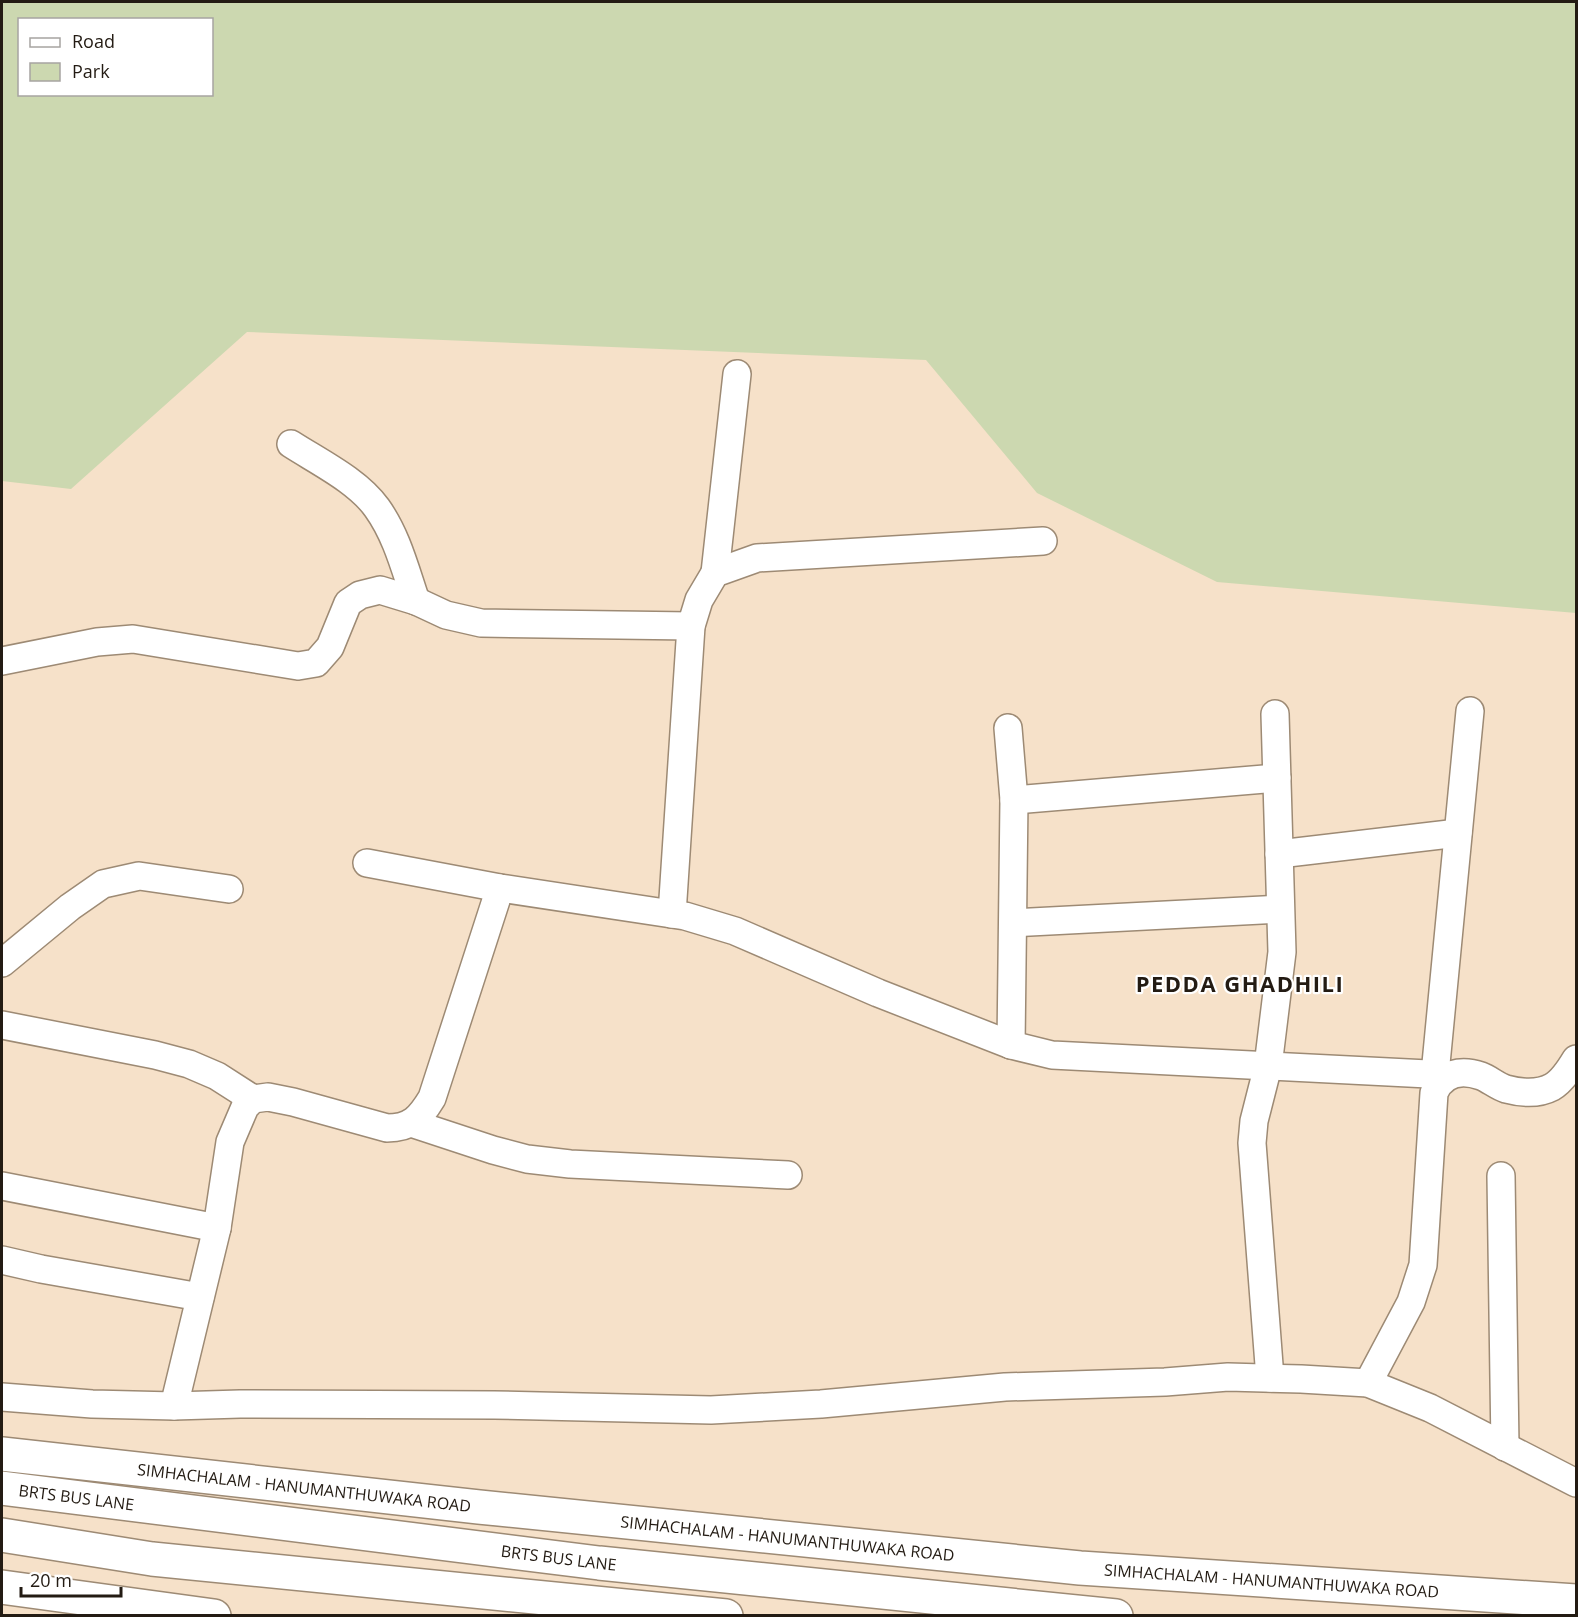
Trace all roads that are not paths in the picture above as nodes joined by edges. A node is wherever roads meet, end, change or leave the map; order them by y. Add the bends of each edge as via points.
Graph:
1 (737, 374) dead end
2 (291, 444) dead end
3 (1043, 541) dead end
4 (715, 573) junction
5 (416, 602) junction
6 (691, 626) junction
7 (2, 661) edge
8 (1470, 711) dead end
9 (1275, 714) dead end
10 (1008, 728) dead end
11 (1277, 778) junction
12 (1014, 800) junction
13 (1458, 833) junction
14 (1279, 854) junction
15 (367, 863) dead end
16 (500, 888) junction
17 (229, 890) dead end
18 (1280, 909) junction
19 (672, 914) junction
20 (1013, 923) junction
21 (2, 963) edge
22 (2, 1025) edge
23 (1011, 1045) junction
24 (1576, 1059) edge
25 (1268, 1066) junction
26 (1442, 1075) junction
27 (253, 1099) junction
28 (411, 1123) junction
29 (788, 1175) dead end
30 (1501, 1176) dead end
31 (2, 1186) edge
32 (218, 1228) junction
33 (2, 1260) edge
34 (200, 1298) junction
35 (1270, 1378) junction
36 (1368, 1383) junction
37 (2, 1397) edge
38 (174, 1406) junction
39 (1505, 1447) junction
40 (2, 1454) edge
41 (1576, 1483) edge
42 (2, 1488) edge
43 (2, 1535) edge
44 (2, 1587) edge
45 (1576, 1601) edge
46 (214, 1616) edge
47 (726, 1616) edge
48 (1116, 1616) edge

1 - 4 street
2 - 5 street via 349,481 376,506 396,542
3 - 4 street via 757,558
4 - 6 street via 699,600
5 - 6 street via 446,615 481,623
5 - 7 street via 380,590 360,594 348,603 330,647 316,663 298,666 133,639 97,642
6 - 19 street
8 - 13 street
9 - 11 street
10 - 12 street
11 - 12 street
11 - 14 street
12 - 20 street
13 - 14 street
13 - 26 street
14 - 18 street
15 - 16 street
16 - 19 street
16 - 28 street via 432,1098
17 - 21 street via 139,876 103,884
18 - 20 street
18 - 25 street via 1282,952
19 - 23 street via 735,931
20 - 23 street
22 - 27 street via 189,1064
23 - 25 street via 1052,1055
24 - 26 street via 1553,1087 1529,1093 1464,1072
25 - 26 street
25 - 35 street via 1252,1143
26 - 36 street via 1434,1093 1423,1265 1411,1302
27 - 28 street via 268,1097 293,1102 387,1128
27 - 32 street via 245,1107 230,1142
28 - 29 street via 527,1159
30 - 39 street
31 - 32 street
32 - 34 street
33 - 34 street
34 - 38 street
35 - 36 street
35 - 38 street via 1005,1387 711,1410 482,1405
36 - 39 street via 1430,1408
37 - 38 street
39 - 41 street
40 - 45 main road, SIMHACHALAM - HANUMANTHUWAKA ROAD via 1080,1568
42 - 48 main road, BRTS BUS LANE via 599,1563
43 - 47 main road via 152,1559
44 - 46 main road

